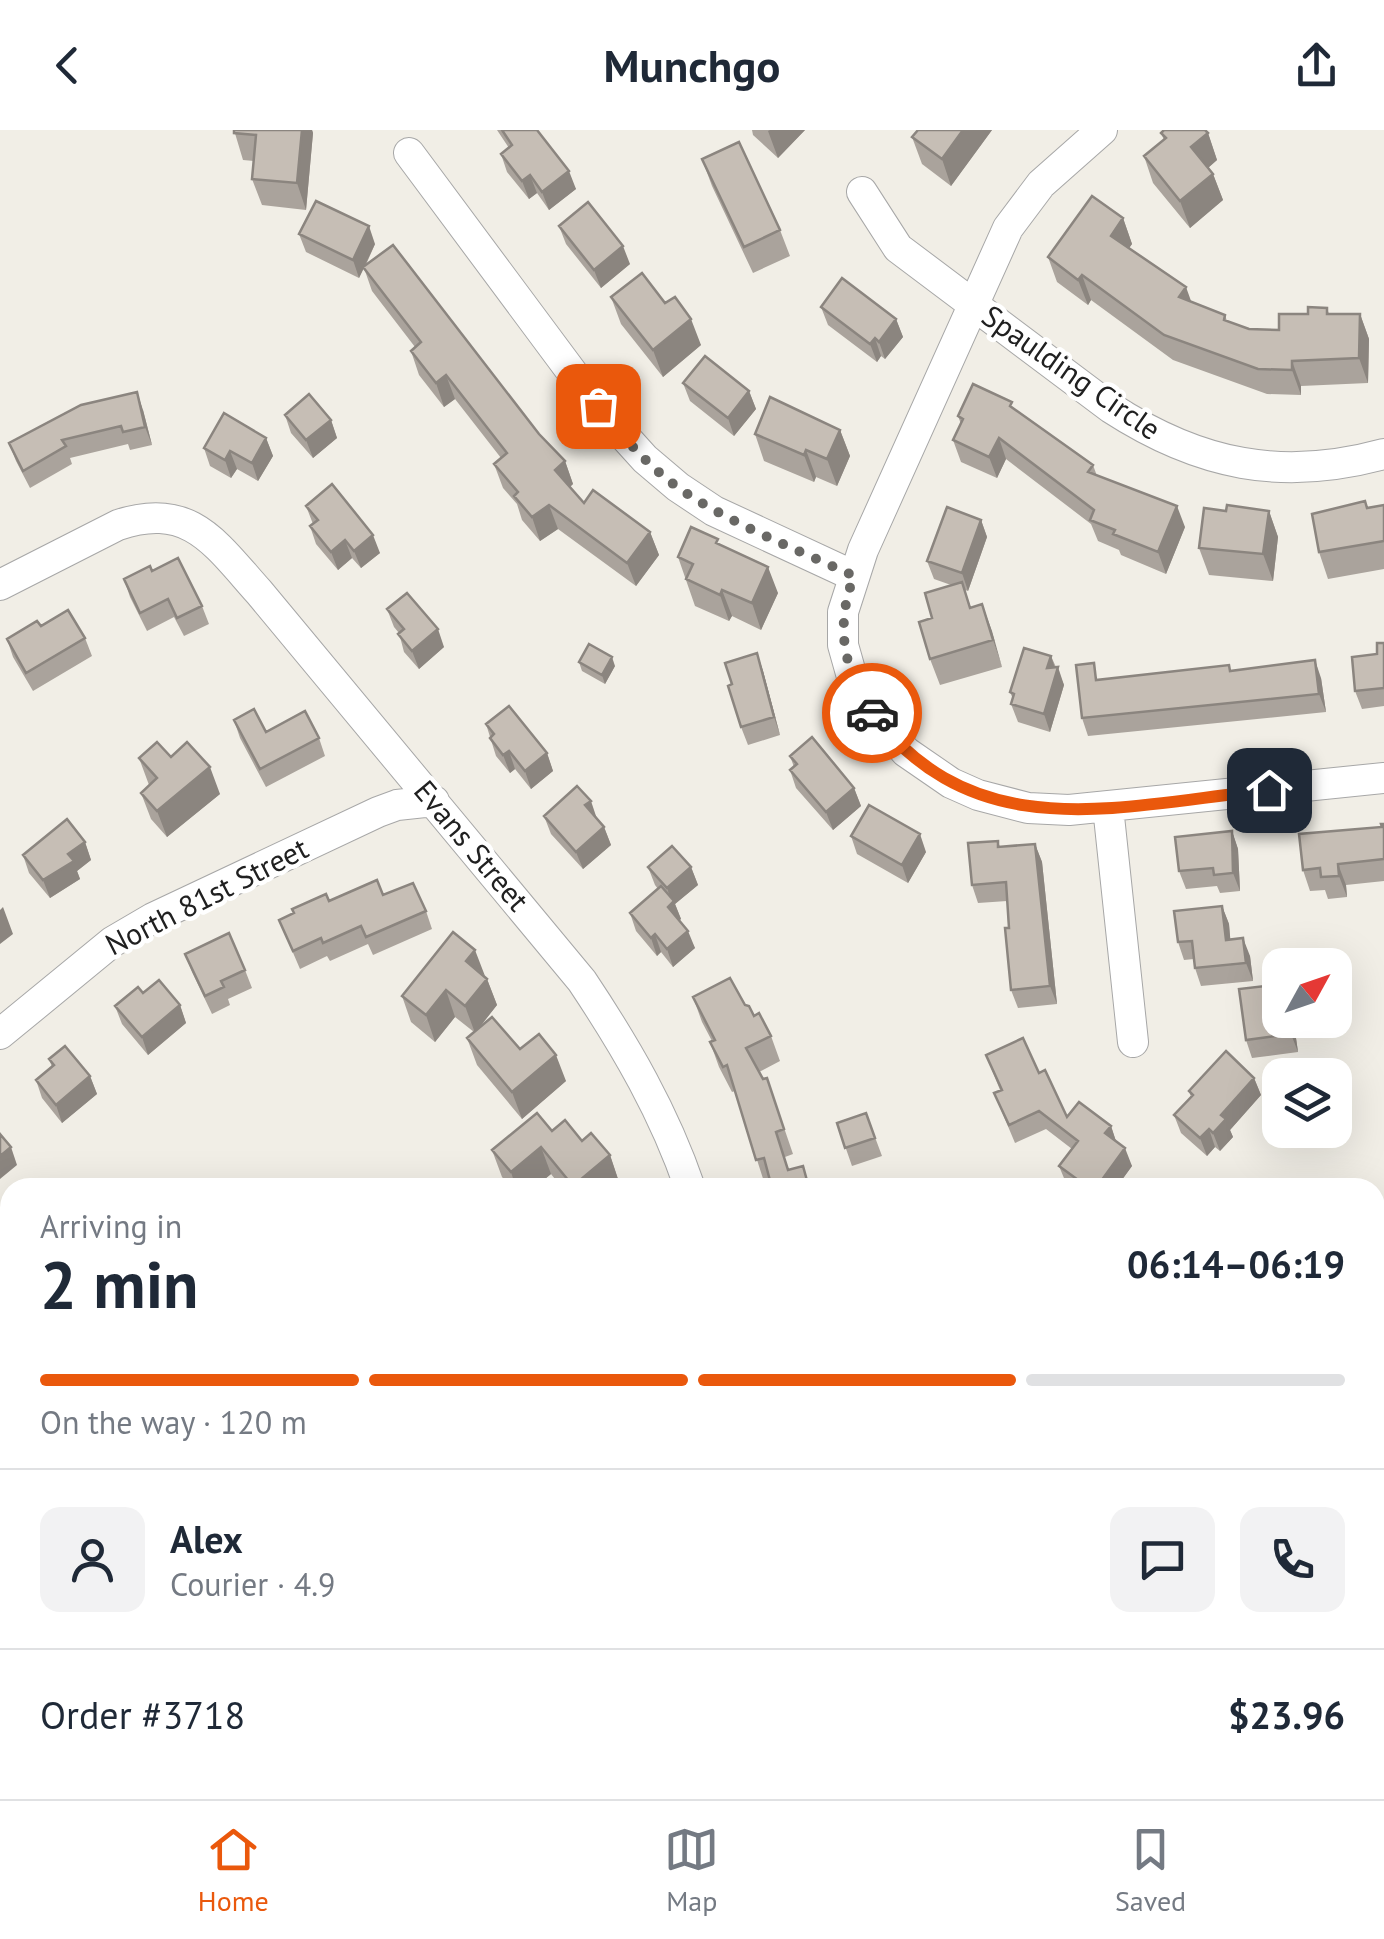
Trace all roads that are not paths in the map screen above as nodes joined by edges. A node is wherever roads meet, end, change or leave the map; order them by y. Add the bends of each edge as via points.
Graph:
1 (1102, 130) edge
2 (409, 153) dead end
3 (862, 192) dead end
4 (973, 304) junction
5 (1384, 454) edge
6 (854, 576) junction
7 (0, 585) edge
8 (1384, 778) edge
9 (434, 802) junction
10 (1108, 806) junction
11 (0, 1034) edge
12 (1133, 1042) dead end
13 (686, 1178) edge

1 - 4 street via 1022,207
2 - 6 street via 645,459 714,510
3 - 4 street, Spaulding Circle via 898,248
4 - 5 street, Spaulding Circle via 1111,408 1179,447 1269,468 1313,468
4 - 6 street
6 - 10 street via 843,612 848,666 869,710 906,752 951,783 1003,803 1069,810
7 - 9 street, Evans Street via 138,518 171,518 206,534
8 - 10 street
9 - 11 street, North 81st Street via 378,812 154,918 107,946
9 - 13 street, Evans Street via 621,1038
10 - 12 street

